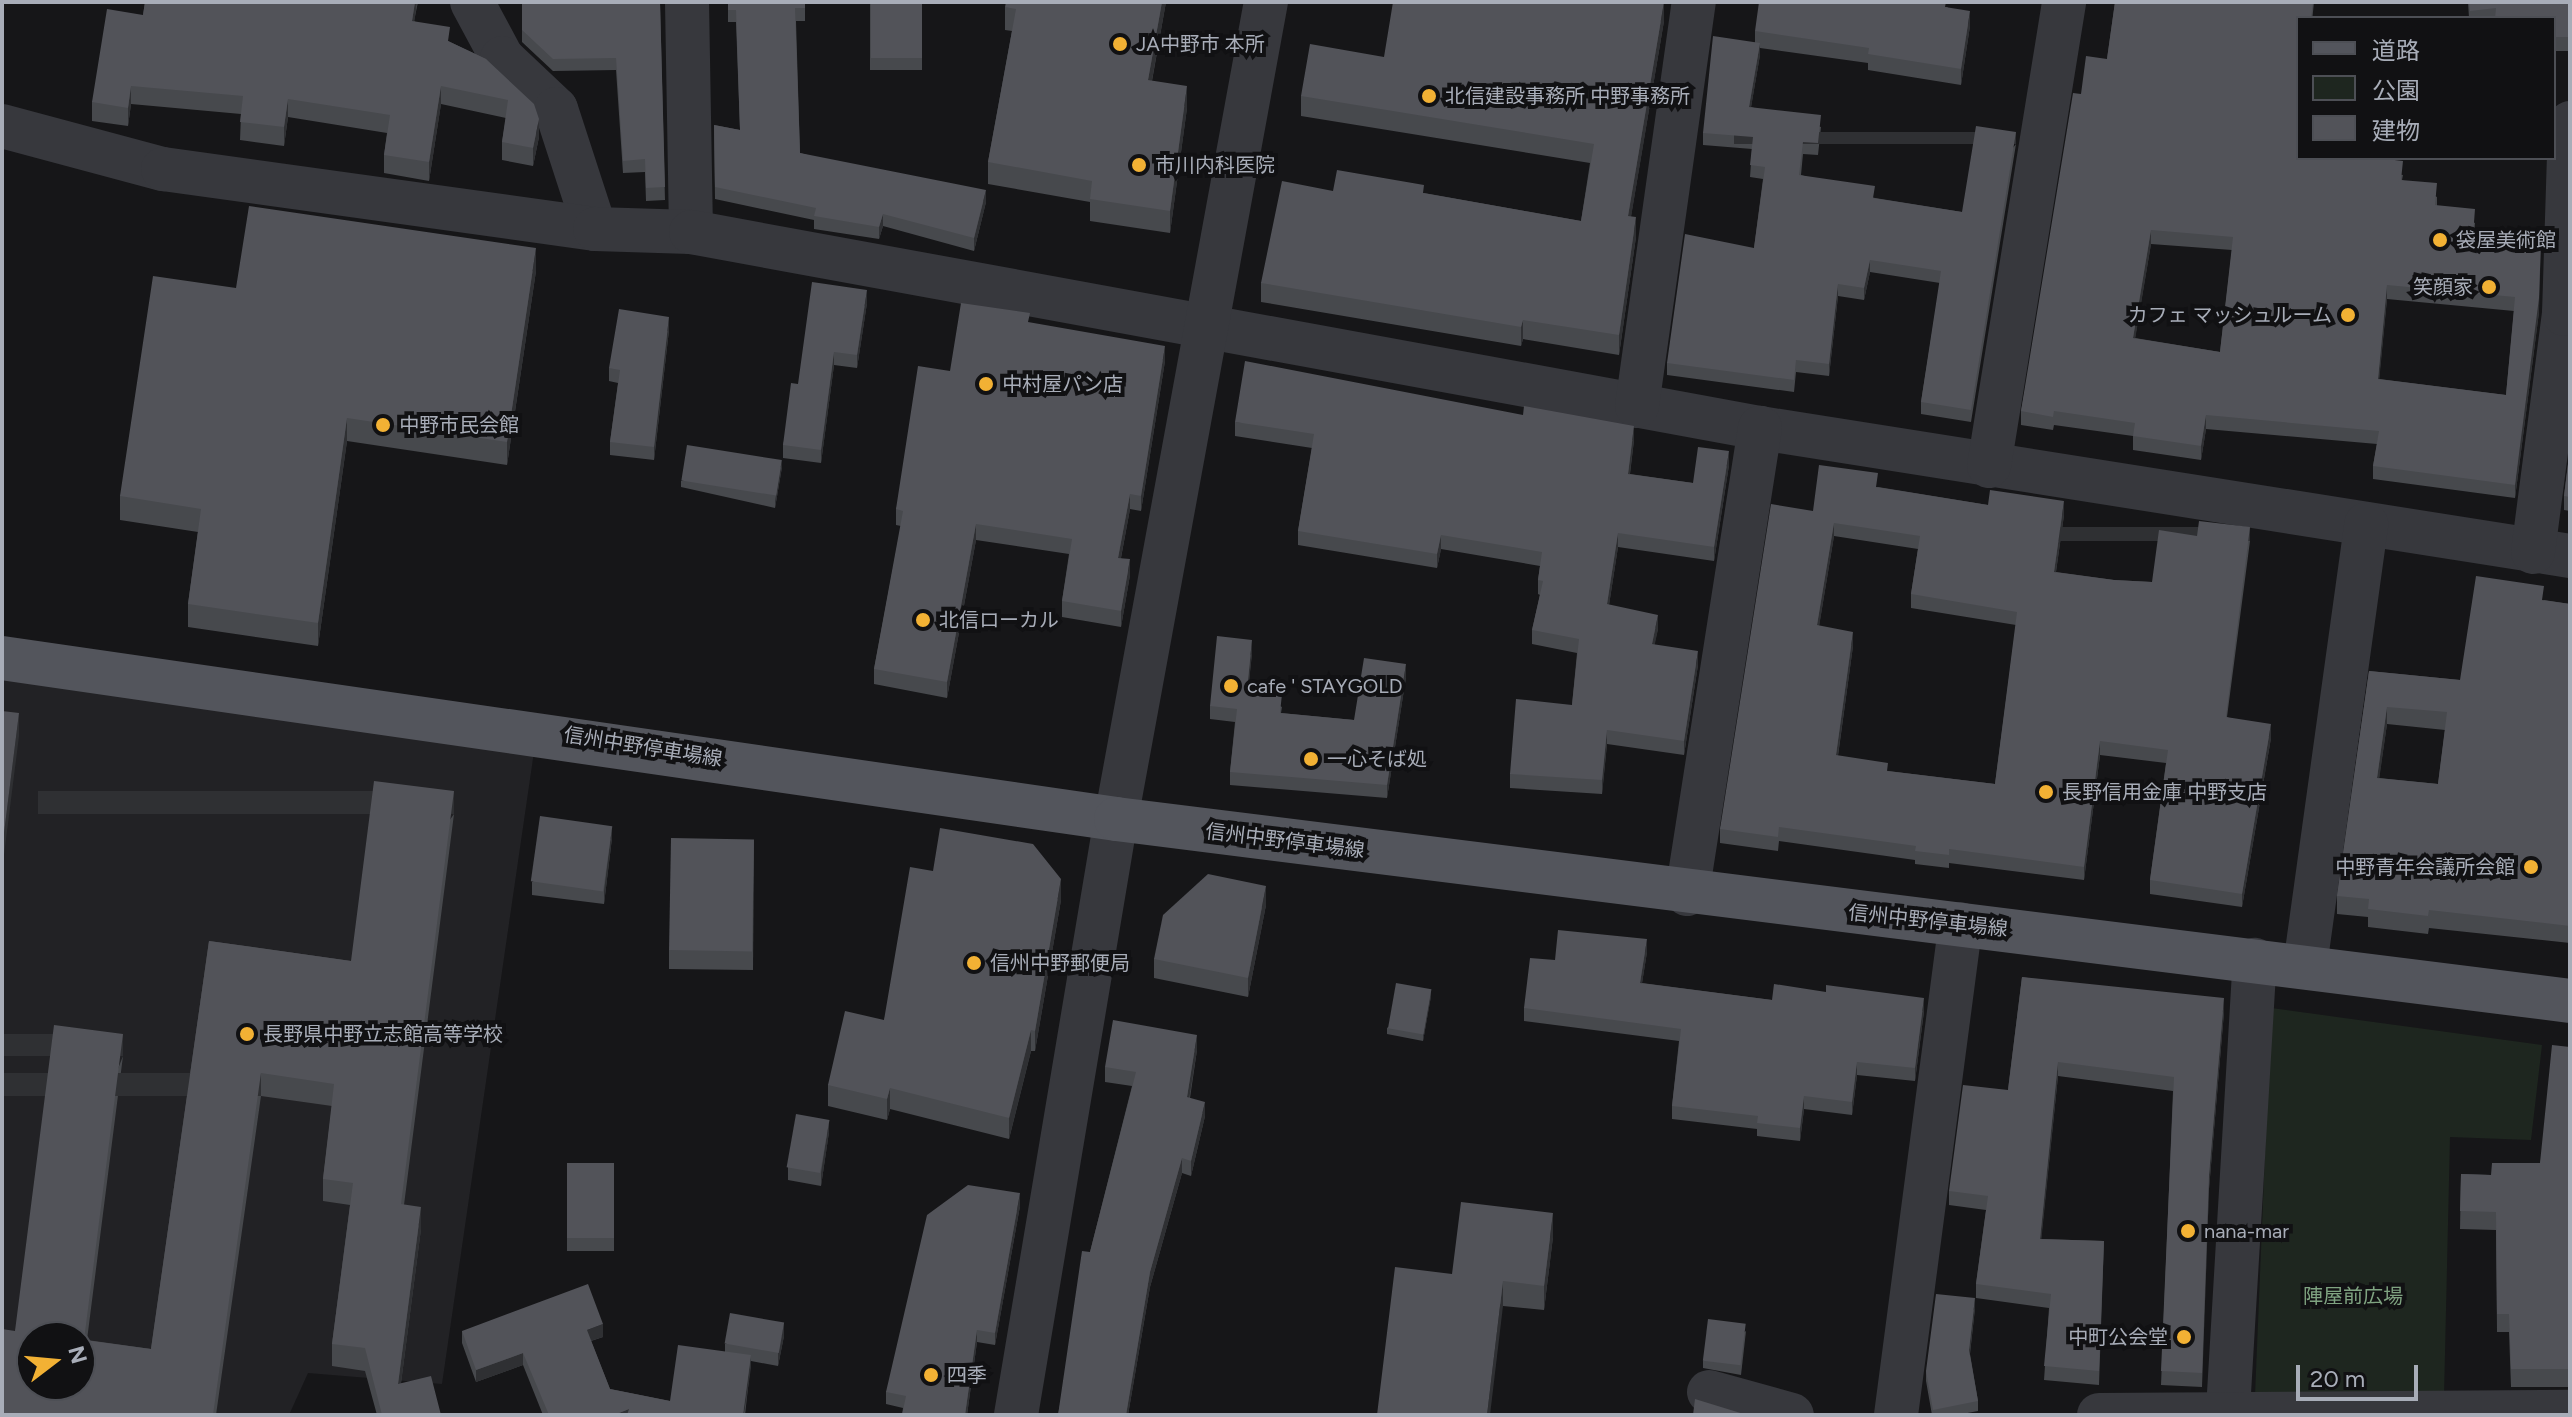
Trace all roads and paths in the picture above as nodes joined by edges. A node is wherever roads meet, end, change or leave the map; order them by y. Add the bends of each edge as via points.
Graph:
1 (472, 2) edge
2 (687, 2) edge
3 (1266, 2) edge
4 (1694, 2) edge
5 (2064, 2) edge
6 (2570, 123) edge
7 (2, 126) edge
8 (595, 229) junction
9 (691, 232) junction
10 (1208, 323) junction
11 (1637, 406) junction
12 (1760, 428) junction
13 (1989, 466) junction
14 (2366, 524) junction
15 (2552, 554) edge
16 (2, 658) edge
17 (1116, 819) junction
18 (1687, 894) junction
19 (1961, 924) junction
20 (2255, 960) junction
21 (2305, 966) junction
22 (2570, 1001) edge
23 (1709, 1392) dead end
24 (2228, 1410) junction
25 (2570, 1412) edge
26 (2300, 1414) edge
27 (1016, 1415) edge
28 (1792, 1415) edge
29 (1896, 1415) edge
30 (2099, 1415) edge

1 - 8 street via 502,58 556,109
2 - 9 street
3 - 10 street
4 - 11 street
5 - 13 street
6 - 15 street
7 - 8 street via 163,169
8 - 9 street
9 - 10 street
10 - 11 street
10 - 17 street
11 - 12 street
12 - 13 street
12 - 18 street
13 - 14 street
14 - 15 street
14 - 21 street
16 - 17 main road, 信州中野停車場線
17 - 18 main road, 信州中野停車場線
17 - 27 street
18 - 19 main road, 信州中野停車場線
19 - 20 main road, 信州中野停車場線
19 - 29 street
20 - 21 main road, 信州中野停車場線
20 - 24 street
21 - 22 main road, 信州中野停車場線
23 - 28 street
24 - 26 street
24 - 30 street
25 - 26 street

